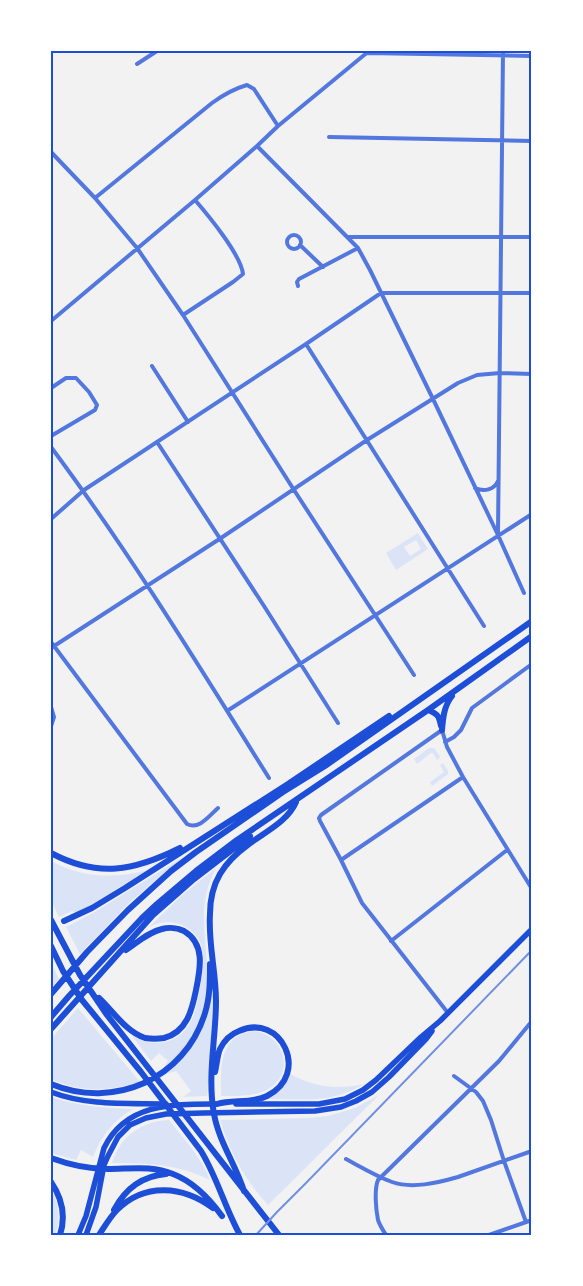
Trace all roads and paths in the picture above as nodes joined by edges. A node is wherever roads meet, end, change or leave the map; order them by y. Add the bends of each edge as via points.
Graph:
1 (157, 51) edge
2 (368, 52) edge
3 (503, 53) edge
4 (532, 56) edge
5 (137, 64) dead end
6 (278, 126) junction
7 (329, 137) dead end
8 (502, 141) junction
9 (532, 141) edge
10 (257, 146) junction
11 (51, 152) edge
12 (95, 198) junction
13 (195, 200) junction
14 (501, 236) junction
15 (348, 237) junction
16 (532, 237) edge
17 (300, 245) dead end
18 (137, 248) junction
19 (358, 248) junction
20 (323, 267) junction
21 (298, 286) dead end
22 (501, 292) junction
23 (381, 293) junction
24 (532, 293) edge
25 (183, 315) junction
26 (51, 321) edge
27 (306, 344) junction
28 (152, 366) dead end
29 (500, 373) junction
30 (532, 374) edge
31 (51, 388) edge
32 (232, 392) junction
33 (433, 399) junction
34 (188, 422) junction
35 (51, 436) edge
36 (366, 440) junction
37 (157, 442) junction
38 (51, 447) edge
39 (53, 453) edge
40 (499, 478) junction
41 (475, 488) junction
42 (84, 490) junction
43 (294, 490) junction
44 (532, 514) edge
45 (51, 519) edge
46 (498, 535) junction
47 (221, 538) junction
48 (447, 568) junction
49 (146, 585) junction
50 (524, 593) dead end
51 (375, 615) junction
52 (532, 620) edge
53 (484, 626) dead end
54 (532, 636) edge
55 (52, 646) edge
56 (301, 663) junction
57 (532, 664) edge
58 (414, 675) dead end
59 (458, 689) junction
60 (423, 698) junction
61 (51, 707) edge
62 (428, 710) junction
63 (227, 711) junction
64 (338, 723) dead end
65 (51, 726) edge
66 (442, 730) junction
67 (445, 742) junction
68 (464, 777) junction
69 (269, 778) dead end
70 (296, 800) junction
71 (218, 808) dead end
72 (197, 841) junction
73 (507, 850) junction
74 (51, 853) edge
75 (341, 860) junction
76 (532, 889) edge
77 (51, 920) edge
78 (64, 921) dead end
79 (532, 929) edge
80 (391, 941) junction
81 (51, 946) edge
82 (211, 951) junction
83 (118, 955) junction
84 (92, 993) junction
85 (51, 994) edge
86 (448, 1013) junction
87 (51, 1017) edge
88 (440, 1022) junction
89 (531, 1025) edge
90 (51, 1029) edge
91 (454, 1076) dead end
92 (212, 1083) junction
93 (51, 1084) edge
94 (471, 1088) junction
95 (51, 1092) edge
96 (217, 1104) junction
97 (175, 1105) junction
98 (532, 1151) edge
99 (51, 1158) edge
100 (346, 1159) dead end
101 (504, 1161) junction
102 (173, 1174) junction
103 (380, 1176) junction
104 (51, 1182) edge
105 (244, 1192) junction
106 (111, 1216) junction
107 (222, 1216) junction
108 (532, 1220) edge
109 (526, 1222) junction
110 (60, 1235) edge
111 (78, 1235) edge
112 (86, 1235) edge
113 (99, 1235) edge
114 (239, 1235) edge
115 (279, 1235) edge
116 (386, 1235) edge
117 (489, 1235) edge

1 - 5 street
2 - 3 street
2 - 6 street
3 - 4 street
3 - 8 street
6 - 10 street
6 - 12 street via 254,89 247,86 235,89 212,103
7 - 8 street
8 - 9 street
8 - 14 street
10 - 13 street
10 - 15 street
11 - 12 street
12 - 18 street
13 - 18 street
13 - 25 street via 227,241 243,274
14 - 15 street
14 - 16 street
14 - 22 street
15 - 19 street
17 - 20 street
18 - 25 street
18 - 26 street
19 - 20 street
19 - 23 street
20 - 21 street via 299,279
22 - 23 street
22 - 24 street
22 - 29 street
23 - 27 street
23 - 33 street
25 - 32 street
27 - 32 street
27 - 36 street
28 - 34 street
29 - 30 street
29 - 33 street via 468,378
29 - 40 street
31 - 35 street via 66,378 76,378 97,403 92,412
32 - 34 street
32 - 43 street
33 - 36 street
33 - 41 street
34 - 37 street
36 - 43 street
36 - 48 street
37 - 42 street
37 - 47 street
38 - 39 street
39 - 42 street
40 - 41 street via 487,490
40 - 46 street
41 - 46 street
42 - 45 street
42 - 49 street
43 - 47 street
43 - 51 street
44 - 46 street
46 - 48 street
46 - 50 street
47 - 49 street
47 - 56 street
48 - 51 street
48 - 53 street
49 - 55 street
49 - 63 street
51 - 56 street
51 - 58 street
52 - 60 highway
54 - 59 highway
55 - 71 street via 187,824 199,825
56 - 63 street
56 - 64 street
57 - 67 street via 472,708 461,730
59 - 62 highway
59 - 66 highway via 448,700
60 - 72 highway via 373,726
60 - 85 highway via 171,871 87,952
61 - 65 street via 54,718
62 - 66 highway via 436,713
62 - 70 highway
63 - 69 street
66 - 67 street
66 - 75 street via 320,815 320,821
67 - 68 street
68 - 73 street
68 - 75 street
70 - 82 highway via 286,816 241,850 220,875 210,906
70 - 83 highway via 182,889 153,915
70 - 87 highway via 216,855 157,904
72 - 74 highway via 149,862 114,869 76,864
72 - 78 highway via 108,899
73 - 76 street
73 - 80 street
75 - 80 street via 362,903
77 - 84 highway
79 - 86 main road
80 - 86 street
81 - 114 highway via 82,1000 204,1156
82 - 92 highway via 216,1003
82 - 93 highway via 210,989 205,1015 189,1046 171,1067 148,1082 112,1092 83,1092
83 - 84 highway via 148,934 162,929 176,928 193,938 199,950 200,968 192,1008 185,1024 167,1037 145,1038 126,1026
83 - 90 highway
84 - 105 highway
86 - 88 main road
88 - 96 main road via 376,1080 344,1099 320,1104
88 - 112 main road via 379,1086 349,1105 315,1111 166,1114 146,1118 130,1126 112,1146
89 - 94 street
91 - 94 street
92 - 96 highway via 221,1048 238,1031 266,1030 286,1049 288,1072 273,1092 255,1100
92 - 105 highway via 222,1142
94 - 101 street via 486,1109
94 - 103 street
95 - 97 main road via 91,1101
96 - 97 main road
97 - 111 main road via 134,1115 114,1131 102,1152
98 - 101 street
99 - 102 highway via 79,1166 150,1168
100 - 103 street
101 - 103 street via 435,1183 404,1184
101 - 109 street
102 - 106 highway via 153,1176 136,1183 122,1197
102 - 107 highway via 196,1187
103 - 116 street via 376,1185 378,1213 380,1227
104 - 110 highway via 62,1205
105 - 115 highway
106 - 107 highway via 134,1197 169,1190 195,1197
106 - 113 highway
107 - 114 highway
108 - 109 street
109 - 117 street

